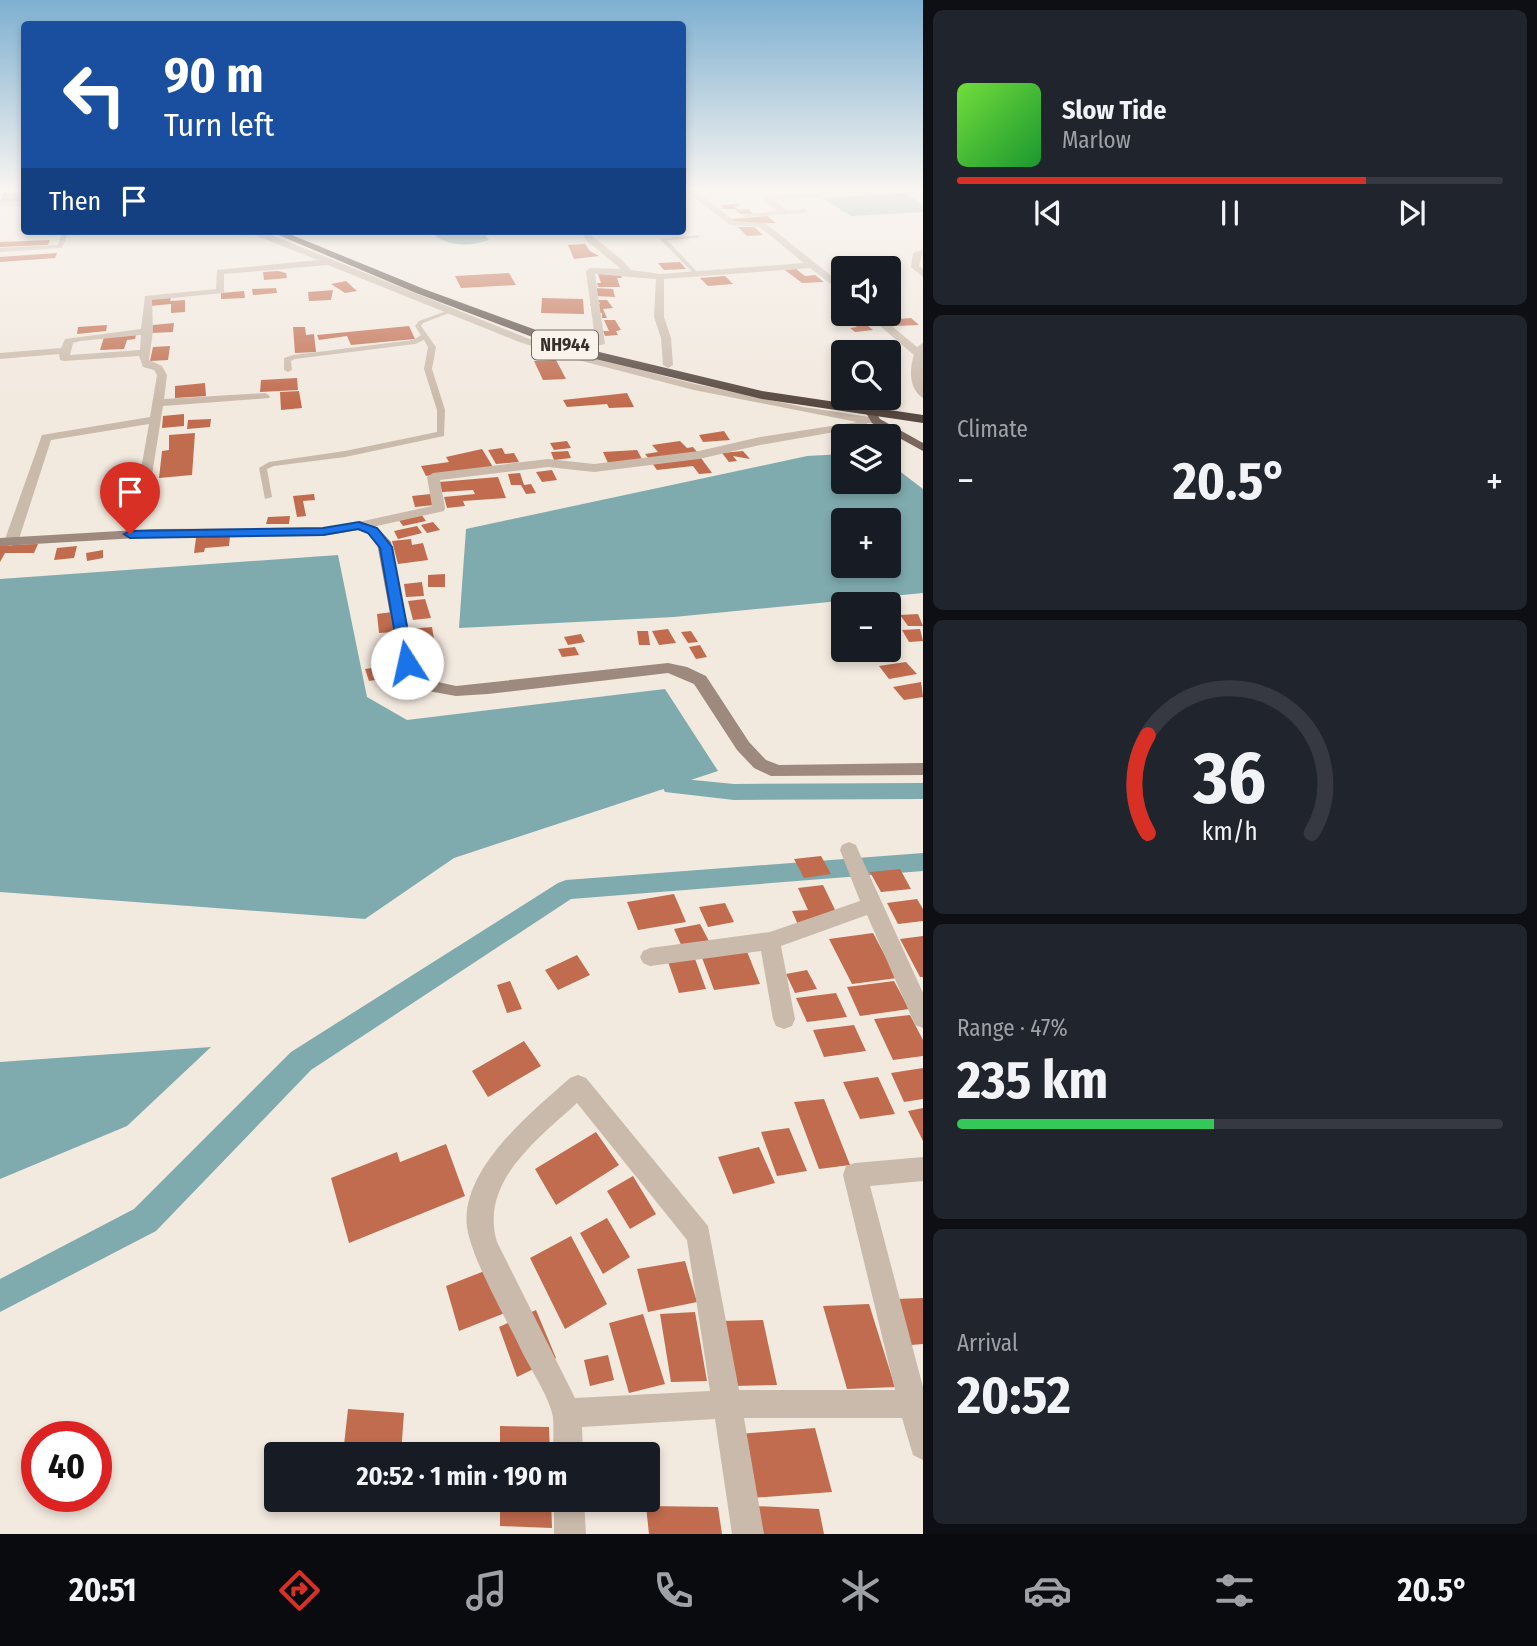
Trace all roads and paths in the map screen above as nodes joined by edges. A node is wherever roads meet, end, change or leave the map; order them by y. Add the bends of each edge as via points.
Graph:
1 (327, 261) edge
2 (347, 261) edge
3 (375, 261) edge
4 (620, 261) edge
5 (683, 261) edge
6 (807, 261) edge
7 (331, 262) junction
8 (813, 265) junction
9 (628, 272) junction
10 (697, 275) junction
11 (660, 277) junction
12 (831, 280) edge
13 (454, 310) junction
14 (888, 326) edge
15 (148, 331) junction
16 (425, 336) junction
17 (600, 344) junction
18 (921, 350) edge
19 (65, 351) junction
20 (144, 353) junction
21 (0, 356) edge
22 (667, 365) junction
23 (288, 370) dead end
24 (831, 395) edge
25 (923, 395) edge
26 (265, 396) dead end
27 (157, 403) junction
28 (923, 406) edge
29 (869, 411) junction
30 (923, 418) edge
31 (156, 419) junction
32 (923, 448) edge
33 (146, 475) dead end
34 (268, 497) dead end
35 (359, 526) junction
36 (5, 542) edge
37 (923, 769) edge
38 (849, 850) dead end
39 (872, 905) junction
40 (770, 941) junction
41 (650, 957) dead end
42 (923, 1018) edge
43 (784, 1019) dead end
44 (923, 1169) edge
45 (727, 1404) junction
46 (912, 1404) junction
47 (567, 1413) junction
48 (568, 1442) edge
49 (923, 1445) edge
50 (569, 1512) edge
51 (570, 1534) edge
52 (748, 1534) edge

1 - 7 street
2 - 29 highway, NH944 via 587,353 762,395
3 - 17 highway, NH944
4 - 9 street
5 - 10 lane
6 - 8 street
7 - 13 street
7 - 15 street via 220,272 221,291 148,298
8 - 10 street
8 - 12 street
9 - 11 street
9 - 17 street via 590,271
10 - 11 street
11 - 22 street via 659,317
13 - 16 lane via 421,322 418,326
13 - 29 street via 523,340 630,372 804,410
14 - 18 street
15 - 19 street via 79,338 69,341
15 - 20 street
16 - 23 lane via 415,342 293,357 287,360
16 - 34 lane via 432,347 428,369 441,410 441,434 272,464 263,468
17 - 22 highway, NH944
18 - 25 street via 914,366
19 - 20 street via 64,358
19 - 21 street
20 - 27 street via 147,365 158,368 162,375
22 - 24 highway, NH944
26 - 27 street
27 - 31 street
28 - 29 highway, NH944
29 - 30 highway, NH944
29 - 32 main road
29 - 35 street via 699,455 594,468 548,463 433,477 439,508
31 - 33 street
31 - 36 street via 46,437
35 - 36 street via 323,532 154,533
35 - 37 street via 372,530 384,542 407,663 416,678 433,687 488,689 668,668 700,680 743,746 760,764 777,771
38 - 39 street
39 - 40 street
39 - 42 street
40 - 41 street
40 - 43 street
44 - 46 street via 855,1175
45 - 46 street
45 - 47 street
45 - 47 street via 699,1235 578,1086 505,1159 483,1202 479,1222 485,1246
45 - 52 street
46 - 49 street
47 - 48 street
50 - 51 street

